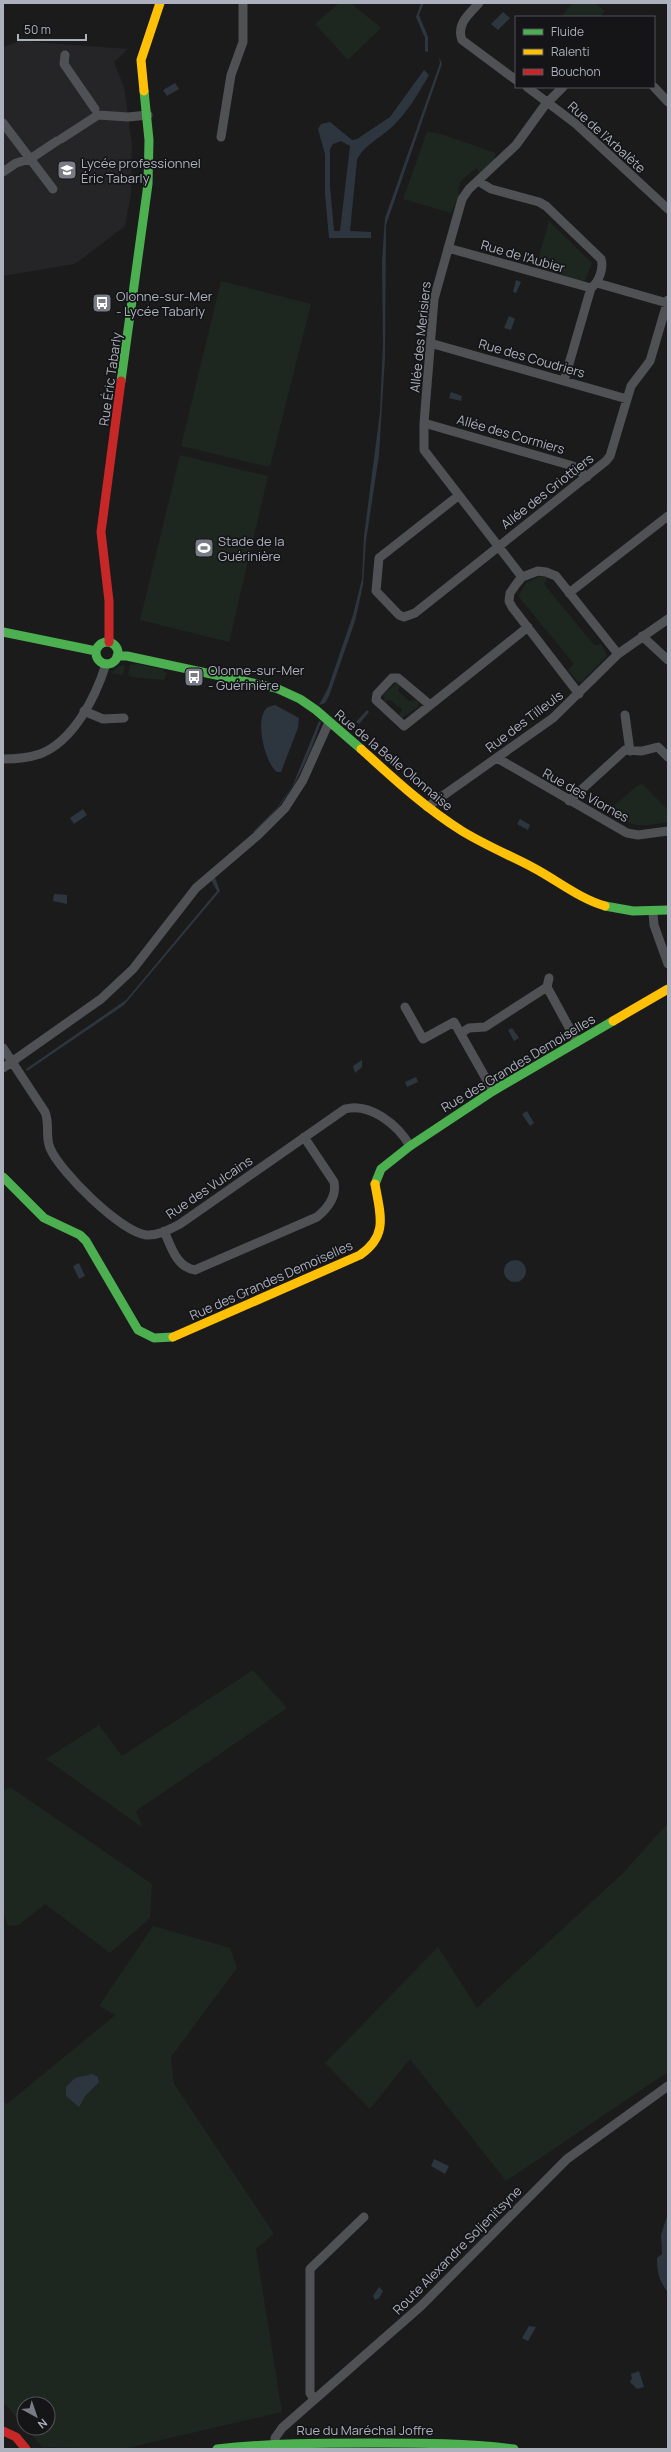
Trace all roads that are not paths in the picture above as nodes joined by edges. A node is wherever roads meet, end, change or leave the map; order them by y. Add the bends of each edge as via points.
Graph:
1 (160, 3) edge
2 (243, 3) edge
3 (479, 3) edge
4 (65, 56) dead end
5 (515, 79) edge
6 (528, 88) edge
7 (562, 88) edge
8 (655, 88) edge
9 (548, 102) junction
10 (668, 102) edge
11 (95, 109) dead end
12 (148, 115) junction
13 (3, 122) edge
14 (221, 137) dead end
15 (30, 159) junction
16 (3, 172) edge
17 (478, 181) junction
18 (53, 189) dead end
19 (668, 209) edge
20 (448, 248) junction
21 (594, 286) junction
22 (668, 302) edge
23 (430, 343) junction
24 (564, 381) junction
25 (627, 399) junction
26 (424, 423) junction
27 (587, 477) junction
28 (458, 496) junction
29 (668, 516) edge
30 (498, 546) junction
31 (522, 577) junction
32 (569, 593) junction
33 (668, 619) edge
34 (528, 627) junction
35 (3, 632) edge
36 (642, 636) junction
37 (109, 642) junction
38 (96, 652) junction
39 (618, 654) junction
40 (117, 656) junction
41 (668, 660) edge
42 (106, 664) junction
43 (579, 694) junction
44 (430, 705) junction
45 (84, 711) junction
46 (625, 715) dead end
47 (124, 718) dead end
48 (329, 722) junction
49 (630, 750) junction
50 (668, 757) edge
51 (497, 758) junction
52 (3, 760) edge
53 (569, 801) junction
54 (427, 807) junction
55 (668, 831) edge
56 (668, 910) edge
57 (653, 913) junction
58 (668, 964) edge
59 (668, 989) edge
60 (405, 1007) dead end
61 (461, 1033) junction
62 (577, 1042) junction
63 (3, 1048) edge
64 (12, 1062) junction
65 (3, 1068) edge
66 (492, 1091) junction
67 (304, 1137) junction
68 (410, 1146) junction
69 (3, 1177) edge
70 (164, 1232) junction
71 (668, 2086) edge
72 (364, 2217) dead end
73 (314, 2400) junction
74 (3, 2423) edge
75 (6, 2432) edge
76 (275, 2443) junction
77 (26, 2449) edge
78 (217, 2449) edge
79 (514, 2449) edge

1 - 12 street, Rue Éric Tabarly via 141,60
2 - 14 street via 243,42 231,75
3 - 5 street via 462,22 462,40
4 - 11 street via 64,64
6 - 9 street, Rue de l’Arbalète
7 - 9 street, Allée des Merisiers
8 - 10 street
9 - 17 street, Allée des Merisiers via 516,145
9 - 19 street, Rue de l’Arbalète via 576,124
12 - 15 street via 98,115
12 - 37 street, Rue Éric Tabarly via 150,154 145,219 101,532 109,601
13 - 15 street
15 - 16 street via 16,163
15 - 18 street
17 - 20 street, Allée des Merisiers via 462,199
17 - 21 street via 546,206 601,259 603,264
20 - 21 street, Rue de l'Aubier
20 - 23 street, Allée des Merisiers via 436,287
21 - 22 street, Rue de l'Aubier
21 - 24 street
22 - 25 street, Allée des Griottiers via 650,361 631,386
23 - 24 street, Rue des Coudriers
23 - 26 street, Allée des Merisiers
24 - 25 street, Rue des Coudriers
25 - 27 street, Allée des Griottiers via 610,456
26 - 27 street, Allée des Cormiers via 573,466
26 - 28 street, Allée des Merisiers via 424,450
27 - 30 street, Allée des Griottiers
28 - 30 street, Allée des Merisiers
28 - 30 street, Allée des Griottiers via 379,558 375,585 377,595 399,615 409,616
29 - 32 street
30 - 31 street, Allée des Merisiers
31 - 32 street via 538,571 546,572 556,576
31 - 34 street via 510,593 509,601
32 - 39 street
33 - 36 street, Rue des Tilleuls
34 - 43 street
34 - 44 street
35 - 38 street
36 - 39 street, Rue des Tilleuls
36 - 41 street
37 - 38 street via 101,643
37 - 40 street via 115,646
38 - 42 street via 99,661
39 - 43 street, Rue des Tilleuls
40 - 42 street
40 - 48 street, Rue de la Belle Olonnaise via 267,685 300,699
42 - 45 street via 101,681
43 - 51 street, Rue des Tilleuls via 553,718
44 - 44 street via 404,726 376,700 377,694 392,678 398,678
45 - 47 street via 103,719
45 - 52 street via 59,742 41,753
46 - 49 street
48 - 54 street, Rue de la Belle Olonnaise
48 - 64 street via 303,780 284,808 258,835 196,888 133,970 81,1014
49 - 50 street via 658,747
49 - 53 street via 625,750
51 - 53 street, Rue des Viornes
51 - 54 street, Rue des Tilleuls
53 - 55 street, Rue des Viornes via 628,833 638,835
54 - 57 street, Rue de la Belle Olonnaise via 472,836 542,873 585,900 620,911
56 - 57 street, Rue de la Belle Olonnaise
57 - 58 street via 654,925
59 - 62 street, Rue des Grandes Demoiselles
60 - 61 street via 423,1039 454,1022
61 - 62 street via 469,1028 485,1026 548,982
61 - 66 street
62 - 66 street, Rue des Grandes Demoiselles
63 - 64 street, Rue des Vulcains
64 - 65 street
64 - 70 street, Rue des Vulcains via 45,1112 52,1152 84,1192 127,1228 147,1235
66 - 68 street, Rue des Grandes Demoiselles
67 - 68 street, Rue des Vulcains via 345,1109 354,1106 365,1108 395,1126
67 - 70 street, Rue des Vulcains via 180,1224
67 - 70 street via 334,1182 334,1197 317,1217 195,1270 189,1269 179,1261
68 - 69 street, Rue des Grandes Demoiselles via 381,1169 377,1177 375,1183 381,1221 380,1233 370,1248 360,1256 162,1340 146,1336 138,1330 86,1240 44,1218
71 - 73 street, Route Alexandre Soljenitsyne via 568,2158 421,2306
72 - 73 street via 310,2269 310,2393
73 - 76 street, Route Alexandre Soljenitsyne via 277,2433
74 - 75 street
75 - 77 street
76 - 78 street, Rue du Maréchal Joffre
76 - 79 street, Rue du Maréchal Joffre via 457,2443

